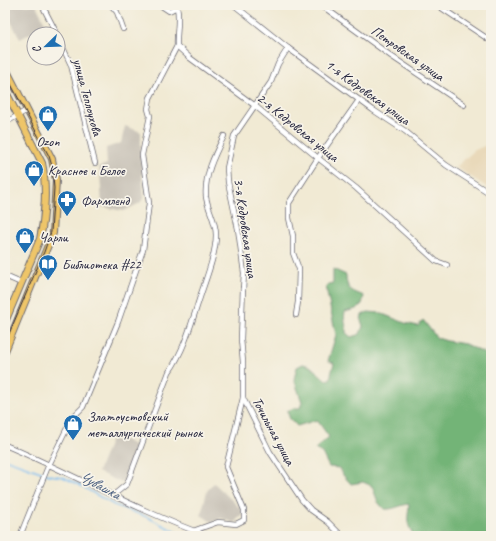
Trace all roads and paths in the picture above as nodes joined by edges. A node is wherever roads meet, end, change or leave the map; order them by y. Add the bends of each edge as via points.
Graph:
1 (42, 5) edge
2 (111, 5) edge
3 (160, 5) edge
4 (234, 5) edge
5 (321, 5) edge
6 (437, 5) edge
7 (53, 26) edge
8 (123, 29) dead end
9 (491, 41) edge
10 (177, 46) junction
11 (288, 48) junction
12 (66, 54) edge
13 (5, 67) edge
14 (5, 90) edge
15 (359, 100) junction
16 (254, 105) junction
17 (464, 105) dead end
18 (27, 110) junction
19 (18, 116) junction
20 (5, 123) edge
21 (224, 136) dead end
22 (318, 158) junction
23 (95, 163) dead end
24 (491, 194) edge
25 (447, 265) dead end
26 (5, 276) edge
27 (21, 283) junction
28 (243, 288) junction
29 (242, 308) dead end
30 (296, 315) dead end
31 (5, 322) edge
32 (5, 351) edge
33 (243, 398) junction
34 (5, 445) edge
35 (50, 464) junction
36 (112, 494) junction
37 (193, 531) junction
38 (20, 536) edge
39 (208, 536) edge
40 (342, 536) edge

1 - 7 street
2 - 8 street via 117,12
3 - 10 street via 169,11 177,7
4 - 11 street, 1-я Кедровская улица
5 - 17 street, Петровская улица
6 - 9 street
10 - 16 street, 2-я Кедровская улица
10 - 35 street via 150,98 150,116 142,155 148,203 143,250 118,322 83,407 72,418
11 - 15 street, 1-я Кедровская улица
11 - 16 street, 3-я Кедровская улица
12 - 23 street, улица Теплоухова via 71,65
13 - 18 main road
14 - 19 main road
15 - 22 street
15 - 24 street, 1-я Кедровская улица via 446,165
16 - 22 street, 2-я Кедровская улица
16 - 28 street, 3-я Кедровская улица via 234,136 227,168 244,273
18 - 19 street
18 - 32 main road via 55,169 54,224 50,241
19 - 20 street
19 - 27 main road via 42,163 45,175 40,239
21 - 36 street via 208,176 206,197 216,235 211,264 184,347 169,372 127,484
22 - 25 street, 2-я Кедровская улица via 356,188 436,261
22 - 30 street via 289,203 293,253 298,269
26 - 27 street
27 - 31 main road
28 - 29 street, 3-я Кедровская улица
28 - 33 street, Точильная улица
33 - 37 street via 226,467 244,510 244,520 236,524 218,522
33 - 40 street, Точильная улица via 270,452 302,500
34 - 35 street
35 - 36 street
35 - 38 street
36 - 37 street
37 - 39 street

